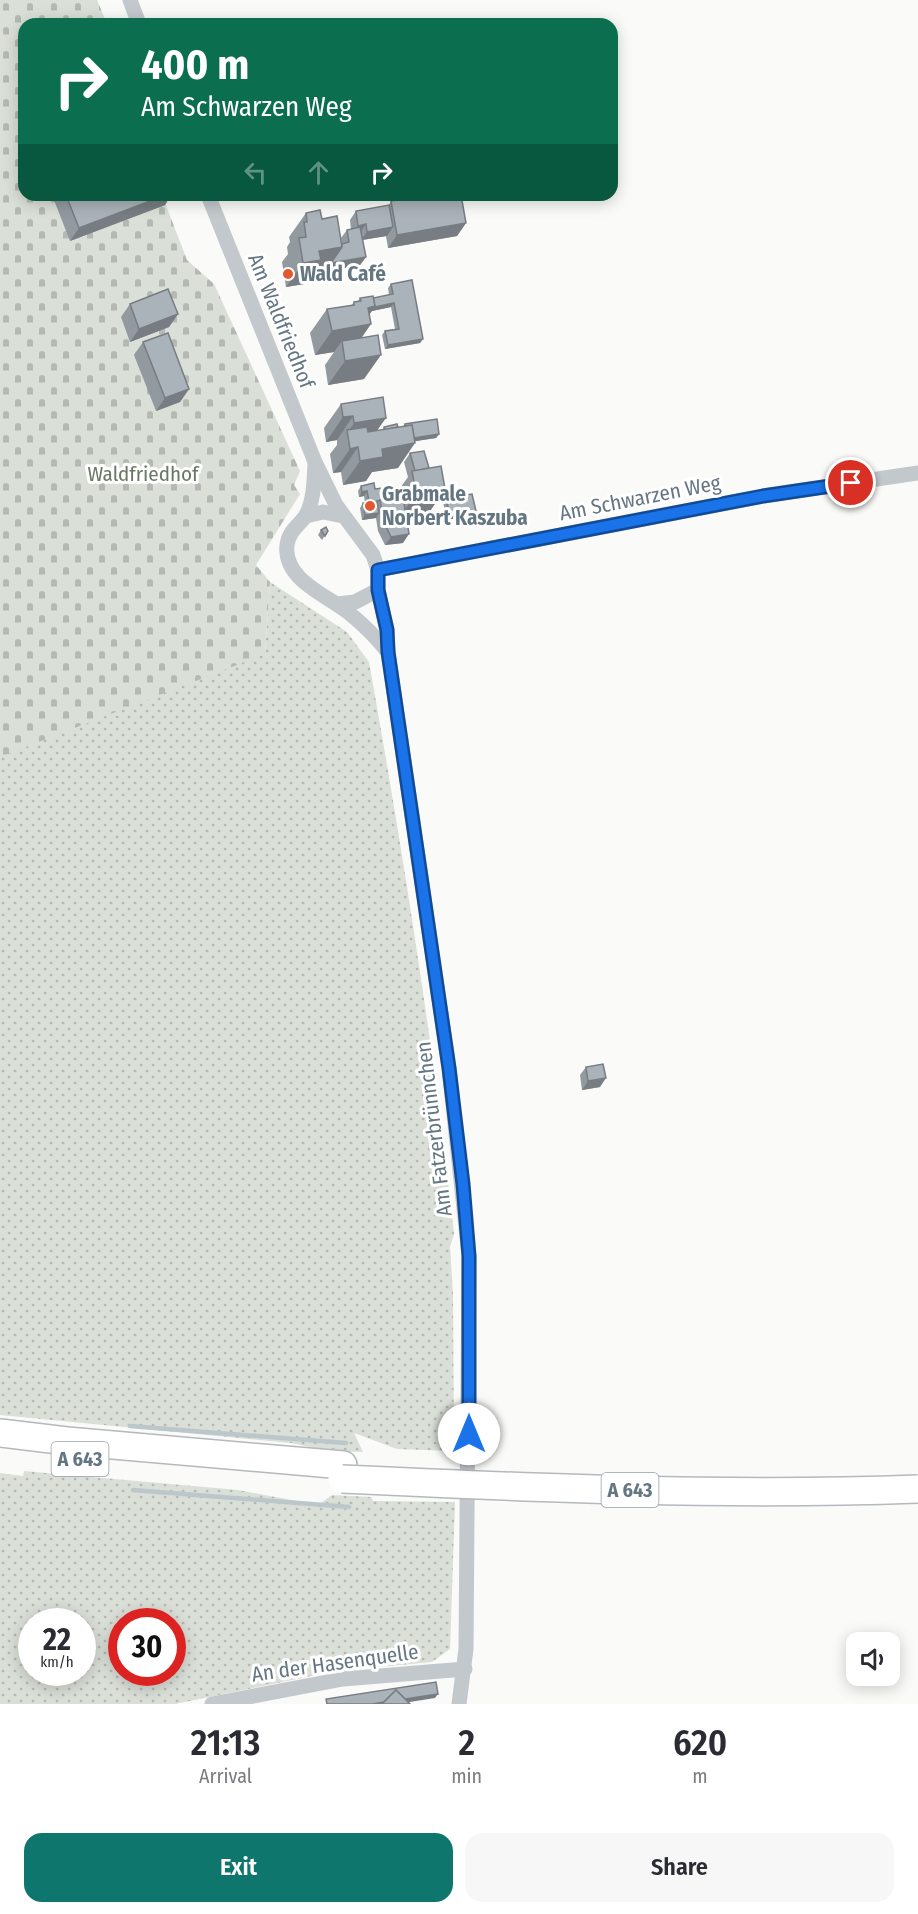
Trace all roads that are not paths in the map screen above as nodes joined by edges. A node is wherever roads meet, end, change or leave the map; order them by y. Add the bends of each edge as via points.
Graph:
1 (130, 0) edge
2 (137, 18) edge
3 (210, 201) edge
4 (315, 462) junction
5 (918, 473) edge
6 (306, 516) junction
7 (344, 516) junction
8 (378, 570) junction
9 (378, 590) junction
10 (337, 604) junction
11 (388, 652) junction
12 (0, 1433) edge
13 (0, 1449) edge
14 (918, 1471) edge
15 (343, 1472) junction
16 (918, 1489) edge
17 (465, 1669) junction
18 (212, 1704) edge
19 (459, 1704) edge

1 - 2 street
3 - 4 street, Am Waldfriedhof
4 - 6 street
4 - 7 street
5 - 8 street, Am Schwarzen Weg via 763,496
6 - 7 street via 323,512
6 - 10 street via 289,536 289,561 304,581
7 - 8 street via 366,543
8 - 9 street
9 - 10 street via 355,602
9 - 11 street, Am Fatzerbrünnchen
10 - 11 street
11 - 17 street, Am Fatzerbrünnchen via 449,1068 469,1256
12 - 15 highway, A 643
13 - 15 highway, A 643 via 161,1468
14 - 15 highway, A 643 via 575,1475
15 - 16 highway, A 643, bridge via 528,1488
17 - 18 street, An der Hasenquelle via 343,1679
17 - 19 street, Am Fatzerbrünnchen

